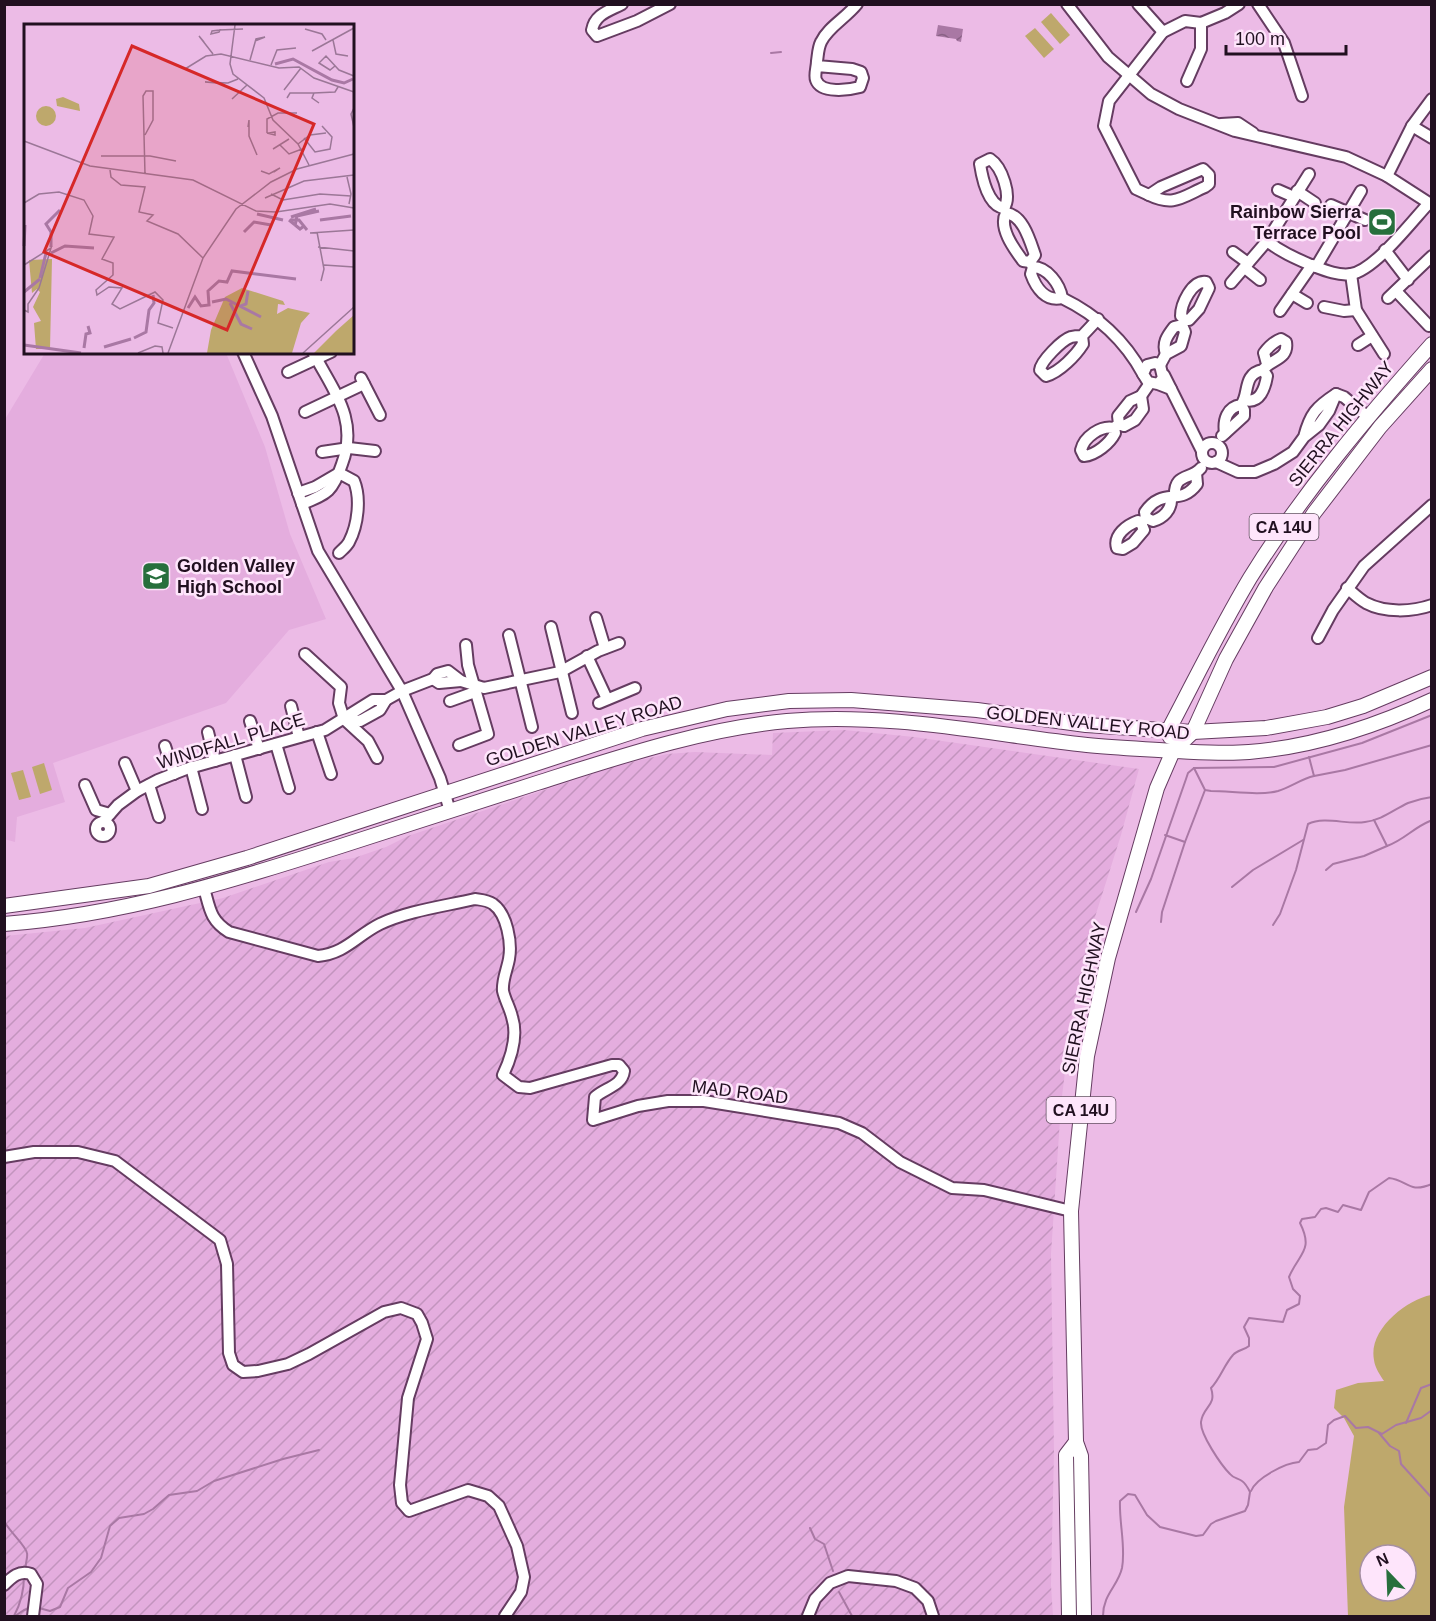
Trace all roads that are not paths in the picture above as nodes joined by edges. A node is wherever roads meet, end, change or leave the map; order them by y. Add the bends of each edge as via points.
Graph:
1 (622, 4) edge
2 (857, 4) edge
3 (1067, 4) edge
4 (1138, 4) edge
5 (1239, 4) edge
6 (1258, 4) edge
7 (669, 5) edge
8 (1201, 23) junction
9 (1163, 32) junction
10 (817, 66) dead end
11 (1129, 74) junction
12 (1187, 81) dead end
13 (1302, 96) dead end
14 (1431, 99) edge
15 (1412, 126) junction
16 (1431, 138) edge
17 (1309, 174) dead end
18 (1387, 176) junction
19 (1278, 190) dead end
20 (1361, 191) dead end
21 (1295, 194) junction
22 (1149, 195) junction
23 (1315, 203) dead end
24 (1430, 204) edge
25 (1331, 205) dead end
26 (1348, 214) junction
27 (1365, 220) dead end
28 (1267, 241) junction
29 (1385, 250) junction
30 (1233, 252) dead end
31 (1431, 256) edge
32 (1032, 264) junction
33 (1246, 265) junction
34 (1314, 266) junction
35 (1351, 274) junction
36 (1260, 280) dead end
37 (1408, 280) junction
38 (1231, 283) dead end
39 (1292, 294) junction
40 (1062, 298) junction
41 (1307, 303) dead end
42 (1324, 308) dead end
43 (1356, 310) junction
44 (1280, 311) dead end
45 (1098, 319) junction
46 (1429, 326) dead end
47 (1082, 336) dead end
48 (1372, 336) junction
49 (1431, 344) edge
50 (1358, 345) dead end
51 (244, 354) edge
52 (1166, 354) junction
53 (1384, 354) dead end
54 (315, 356) edge
55 (1145, 369) junction
56 (1431, 369) edge
57 (288, 372) dead end
58 (1158, 377) junction
59 (338, 396) junction
60 (1141, 396) junction
61 (1243, 403) junction
62 (305, 412) dead end
63 (380, 415) dead end
64 (1368, 417) junction
65 (1210, 446) junction
66 (348, 448) junction
67 (375, 451) dead end
68 (322, 452) dead end
69 (1214, 459) junction
70 (339, 473) junction
71 (1197, 473) junction
72 (298, 493) junction
73 (1173, 497) junction
74 (302, 504) junction
75 (1431, 505) edge
76 (339, 553) dead end
77 (1347, 588) junction
78 (1431, 604) edge
79 (596, 618) dead end
80 (551, 627) dead end
81 (509, 636) dead end
82 (1318, 638) dead end
83 (619, 643) dead end
84 (466, 645) dead end
85 (605, 648) junction
86 (305, 654) dead end
87 (587, 656) junction
88 (562, 671) junction
89 (1431, 677) edge
90 (520, 682) junction
91 (635, 688) dead end
92 (474, 689) junction
93 (402, 691) junction
94 (1431, 700) edge
95 (450, 701) dead end
96 (291, 706) dead end
97 (572, 713) dead end
98 (344, 719) junction
99 (250, 721) dead end
100 (532, 727) dead end
101 (1168, 731) junction
102 (208, 732) dead end
103 (317, 732) junction
104 (1193, 732) junction
105 (299, 737) junction
106 (276, 744) junction
107 (459, 745) dead end
108 (165, 746) dead end
109 (259, 749) junction
110 (1173, 751) junction
111 (235, 755) junction
112 (376, 758) dead end
113 (215, 761) junction
114 (126, 763) dead end
115 (191, 767) junction
116 (174, 774) junction
117 (331, 774) dead end
118 (149, 784) junction
119 (86, 785) dead end
120 (289, 789) dead end
121 (137, 791) junction
122 (446, 792) junction
123 (246, 797) dead end
124 (202, 809) dead end
125 (450, 811) junction
126 (159, 817) dead end
127 (204, 888) junction
128 (4, 906) edge
129 (4, 924) edge
130 (4, 1156) edge
131 (1071, 1211) junction
132 (1076, 1442) junction
133 (4, 1585) edge
134 (33, 1617) edge
135 (505, 1617) edge
136 (808, 1617) edge
137 (933, 1617) edge
138 (1069, 1617) edge
139 (1084, 1617) edge

1 - 7 street via 594,21 592,30 597,36
2 - 10 street via 820,43
3 - 11 street via 1108,57
4 - 9 street
5 - 8 street
6 - 13 street via 1284,43
8 - 9 street via 1185,21
8 - 12 street via 1201,49
9 - 11 street
11 - 18 street via 1151,94 1215,124 1238,123 1258,136 1346,157
11 - 22 street via 1109,101 1104,126 1136,189
14 - 15 street
15 - 16 street
15 - 18 street
17 - 21 street
18 - 24 street
19 - 21 street
20 - 26 street
21 - 23 street
21 - 28 street
22 - 22 street via 1173,202 1205,187 1209,175 1198,170
24 - 29 street
25 - 26 street
26 - 27 street
26 - 34 street
28 - 33 street
28 - 34 street via 1281,252
29 - 35 street via 1368,266
29 - 37 street
30 - 33 street
31 - 37 street
32 - 32 street via 1035,255 1021,224 1005,211 1008,236 1023,261
32 - 40 street via 1048,273
32 - 40 street via 1033,280 1048,298
33 - 36 street
33 - 38 street
34 - 35 street
34 - 39 street
35 - 43 street
37 - 46 street via 1392,294
39 - 41 street
39 - 44 street
40 - 45 street
42 - 43 street
43 - 48 street
45 - 47 street
45 - 55 street
48 - 50 street
48 - 53 street
49 - 64 main road, SIERRA HIGHWAY / CA 14U
51 - 72 street via 272,416
52 - 52 street via 1181,346 1183,323 1174,327 1166,339
52 - 58 street
54 - 57 street
54 - 59 street
55 - 58 street via 1144,378
55 - 58 street via 1155,363
56 - 104 main road, SIERRA HIGHWAY / CA 14U via 1380,427 1314,513 1226,659
58 - 60 street
58 - 65 street via 1171,389 1194,432
59 - 62 street
59 - 63 street via 363,381
59 - 66 street via 349,431
60 - 60 street via 1121,410 1117,426 1129,424 1140,415
61 - 61 street via 1246,385 1265,367 1267,376 1262,392 1256,400
61 - 65 street via 1244,416
64 - 69 street via 1336,394 1318,426 1293,452 1274,464 1256,472 1238,472
64 - 101 main road, SIERRA HIGHWAY / CA 14U via 1300,503 1250,579
65 - 69 street
65 - 69 street via 1222,450
66 - 67 street
66 - 68 street
66 - 70 street
69 - 71 street
70 - 72 street
70 - 74 street via 330,491
70 - 76 street via 354,481 358,491 354,527 349,543
71 - 73 street via 1183,477 1176,484
71 - 73 street via 1197,484 1191,493
72 - 74 street
73 - 73 street via 1156,501 1145,512 1144,520 1164,516
74 - 93 street via 318,551
75 - 77 street via 1364,566
77 - 78 street via 1377,607 1408,610
77 - 82 street
79 - 85 street
80 - 88 street
81 - 90 street
83 - 85 street
84 - 92 street
85 - 87 street
86 - 98 street via 341,687 339,703
87 - 88 street
87 - 91 street via 603,701
88 - 90 street
88 - 97 street
89 - 104 main road, GOLDEN VALLEY ROAD via 1328,717 1266,728
90 - 92 street
90 - 100 street
92 - 93 street, WINDFALL PLACE via 461,681 439,683 433,679
92 - 95 street
92 - 107 street via 488,734
93 - 98 street, WINDFALL PLACE via 386,700 380,710 360,720
93 - 122 street
94 - 110 main road, GOLDEN VALLEY ROAD via 1356,731 1292,746 1247,753
96 - 105 street
98 - 103 street, WINDFALL PLACE
98 - 112 street via 368,741
99 - 109 street
101 - 104 main road, GOLDEN VALLEY ROAD
101 - 110 main road
101 - 122 main road, GOLDEN VALLEY ROAD via 851,700 789,701 727,709 642,729
102 - 113 street
103 - 105 street, WINDFALL PLACE
103 - 117 street
104 - 110 main road, SIERRA HIGHWAY / CA 14U
105 - 106 street, WINDFALL PLACE
106 - 109 street, WINDFALL PLACE
106 - 120 street
108 - 116 street
109 - 111 street, WINDFALL PLACE
110 - 125 main road, GOLDEN VALLEY ROAD via 857,719 788,721 730,729 648,748
110 - 131 main road, SIERRA HIGHWAY / CA 14U via 1157,788 1108,958 1087,1056
111 - 113 street, WINDFALL PLACE
111 - 123 street
113 - 115 street, WINDFALL PLACE
114 - 121 street
115 - 116 street, WINDFALL PLACE
115 - 124 street
116 - 118 street, WINDFALL PLACE
118 - 121 street, WINDFALL PLACE
118 - 126 street
119 - 121 street, WINDFALL PLACE via 96,810 107,818
122 - 125 street
122 - 128 main road, GOLDEN VALLEY ROAD via 149,886
125 - 127 main road, GOLDEN VALLEY ROAD
127 - 129 main road, GOLDEN VALLEY ROAD via 57,920
127 - 131 street, MAD ROAD via 217,925 229,932 318,956 344,949 394,918 475,899 486,900 499,910 509,943 503,990 515,1032 503,1075 519,1087 530,1088 620,1065 623,1078 595,1097 593,1120 638,1106 704,1101 839,1124 862,1133 900,1162 952,1188 984,1190
130 - 135 street via 78,1152 115,1161 220,1240 227,1264 228,1353 233,1365 243,1372 288,1364 384,1312 401,1308 417,1314 427,1339 408,1398 400,1485 402,1503 409,1511 468,1490 488,1496 500,1506 517,1546 524,1577 521,1592
131 - 132 main road, SIERRA HIGHWAY / CA 14U
132 - 138 main road, SIERRA HIGHWAY / CA 14U via 1066,1455
132 - 139 main road, SIERRA HIGHWAY / CA 14U via 1081,1456
133 - 134 street via 15,1574 31,1574 37,1584
136 - 137 street via 815,1599 830,1584 848,1576 896,1581 915,1588 928,1601

